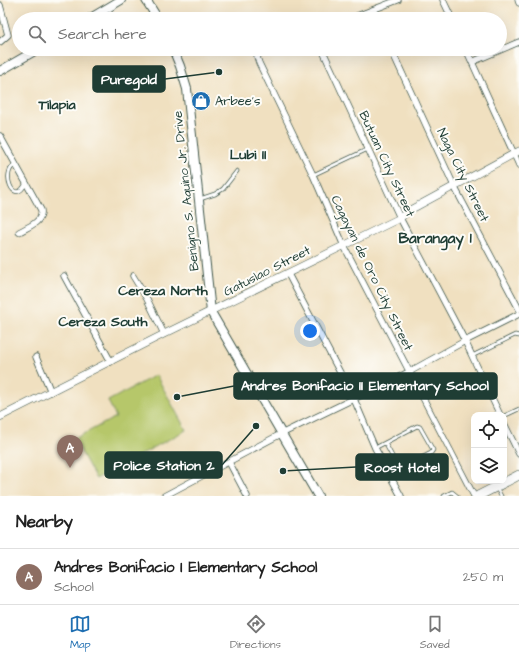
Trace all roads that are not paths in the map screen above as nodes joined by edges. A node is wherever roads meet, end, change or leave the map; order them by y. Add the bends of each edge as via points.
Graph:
1 (121, 0) edge
2 (146, 0) edge
3 (398, 0) edge
4 (443, 0) edge
5 (0, 4) edge
6 (373, 10) joint
7 (101, 12) edge
8 (154, 12) edge
9 (368, 12) edge
10 (449, 12) edge
11 (0, 42) edge
12 (519, 42) edge
13 (507, 47) edge
14 (26, 56) edge
15 (175, 56) edge
16 (258, 56) edge
17 (325, 56) edge
18 (394, 56) edge
19 (469, 56) edge
20 (486, 56) edge
21 (472, 62) junction
22 (0, 71) edge
23 (0, 136) edge
24 (368, 149) junction
25 (516, 153) edge
26 (16, 165) junction
27 (519, 165) edge
28 (7, 168) dead end
29 (237, 171) dead end
30 (313, 175) junction
31 (26, 183) junction
32 (454, 186) junction
33 (8, 190) dead end
34 (200, 199) junction
35 (400, 218) junction
36 (19, 232) dead end
37 (344, 246) junction
38 (288, 274) junction
39 (64, 276) dead end
40 (133, 276) dead end
41 (519, 309) edge
42 (212, 312) junction
43 (519, 314) edge
44 (164, 334) junction
45 (519, 336) edge
46 (465, 341) junction
47 (472, 356) junction
48 (36, 357) dead end
49 (111, 362) junction
50 (409, 372) junction
51 (51, 392) junction
52 (354, 399) junction
53 (519, 409) edge
54 (499, 412) edge
55 (507, 415) edge
56 (0, 418) edge
57 (507, 429) edge
58 (282, 434) junction
59 (385, 443) junction
60 (375, 448) junction
61 (519, 454) edge
62 (229, 462) junction
63 (519, 476) edge
64 (496, 487) junction
65 (173, 494) edge
66 (164, 496) edge
67 (246, 496) edge
68 (318, 496) edge
69 (401, 496) edge
70 (444, 496) edge
71 (457, 496) edge
72 (474, 496) edge
73 (478, 496) edge
74 (501, 496) edge

1 - 7 main road
2 - 8 main road
3 - 6 street
4 - 10 street
5 - 11 street via 8,35
6 - 9 street
12 - 13 street
14 - 22 main road
15 - 34 main road, Benigno S. Aquino Jr. Drive via 187,89
16 - 30 street, Cagayan de Oro City Street via 259,63
17 - 24 street, Butuan City Street
18 - 32 street, Naga City Street
19 - 21 street
20 - 21 street
21 - 25 street
23 - 26 street
24 - 30 lane
24 - 35 street, Butuan City Street
25 - 27 street
25 - 32 street, Gatuslao Street
26 - 28 lane
26 - 31 street
29 - 34 lane via 223,189
30 - 37 street, Cagayan de Oro City Street
31 - 33 lane via 20,190
31 - 36 street via 42,215 40,219
32 - 35 street, Gatuslao Street
32 - 41 street, Naga City Street
34 - 42 main road, Benigno S. Aquino Jr. Drive
35 - 37 street, Gatuslao Street
35 - 46 street, Butuan City Street
37 - 38 street, Gatuslao Street
37 - 50 street, Cagayan de Oro City Street
38 - 42 street, Gatuslao Street
38 - 52 street
39 - 49 street
40 - 44 street
42 - 44 street, Gatuslao Street
42 - 58 main road, Benigno S. Aquino Jr. Drive
43 - 46 street
44 - 49 street, Gatuslao Street
45 - 47 lane via 515,335
46 - 47 street, Butuan City Street
46 - 50 street
47 - 54 street, Butuan City Street
48 - 51 street
49 - 51 street, Gatuslao Street
50 - 52 street
50 - 72 street, Cagayan de Oro City Street
51 - 56 street, Gatuslao Street
52 - 58 street
52 - 60 street
53 - 55 lane
57 - 61 street
58 - 62 street
58 - 68 main road, Benigno S. Aquino Jr. Drive
59 - 59 lane via 419,426 433,450 399,469
59 - 60 lane
60 - 69 street
62 - 65 street
62 - 67 street
63 - 64 main road
64 - 73 main road
64 - 74 lane
65 - 66 street
70 - 71 lane via 452,492

